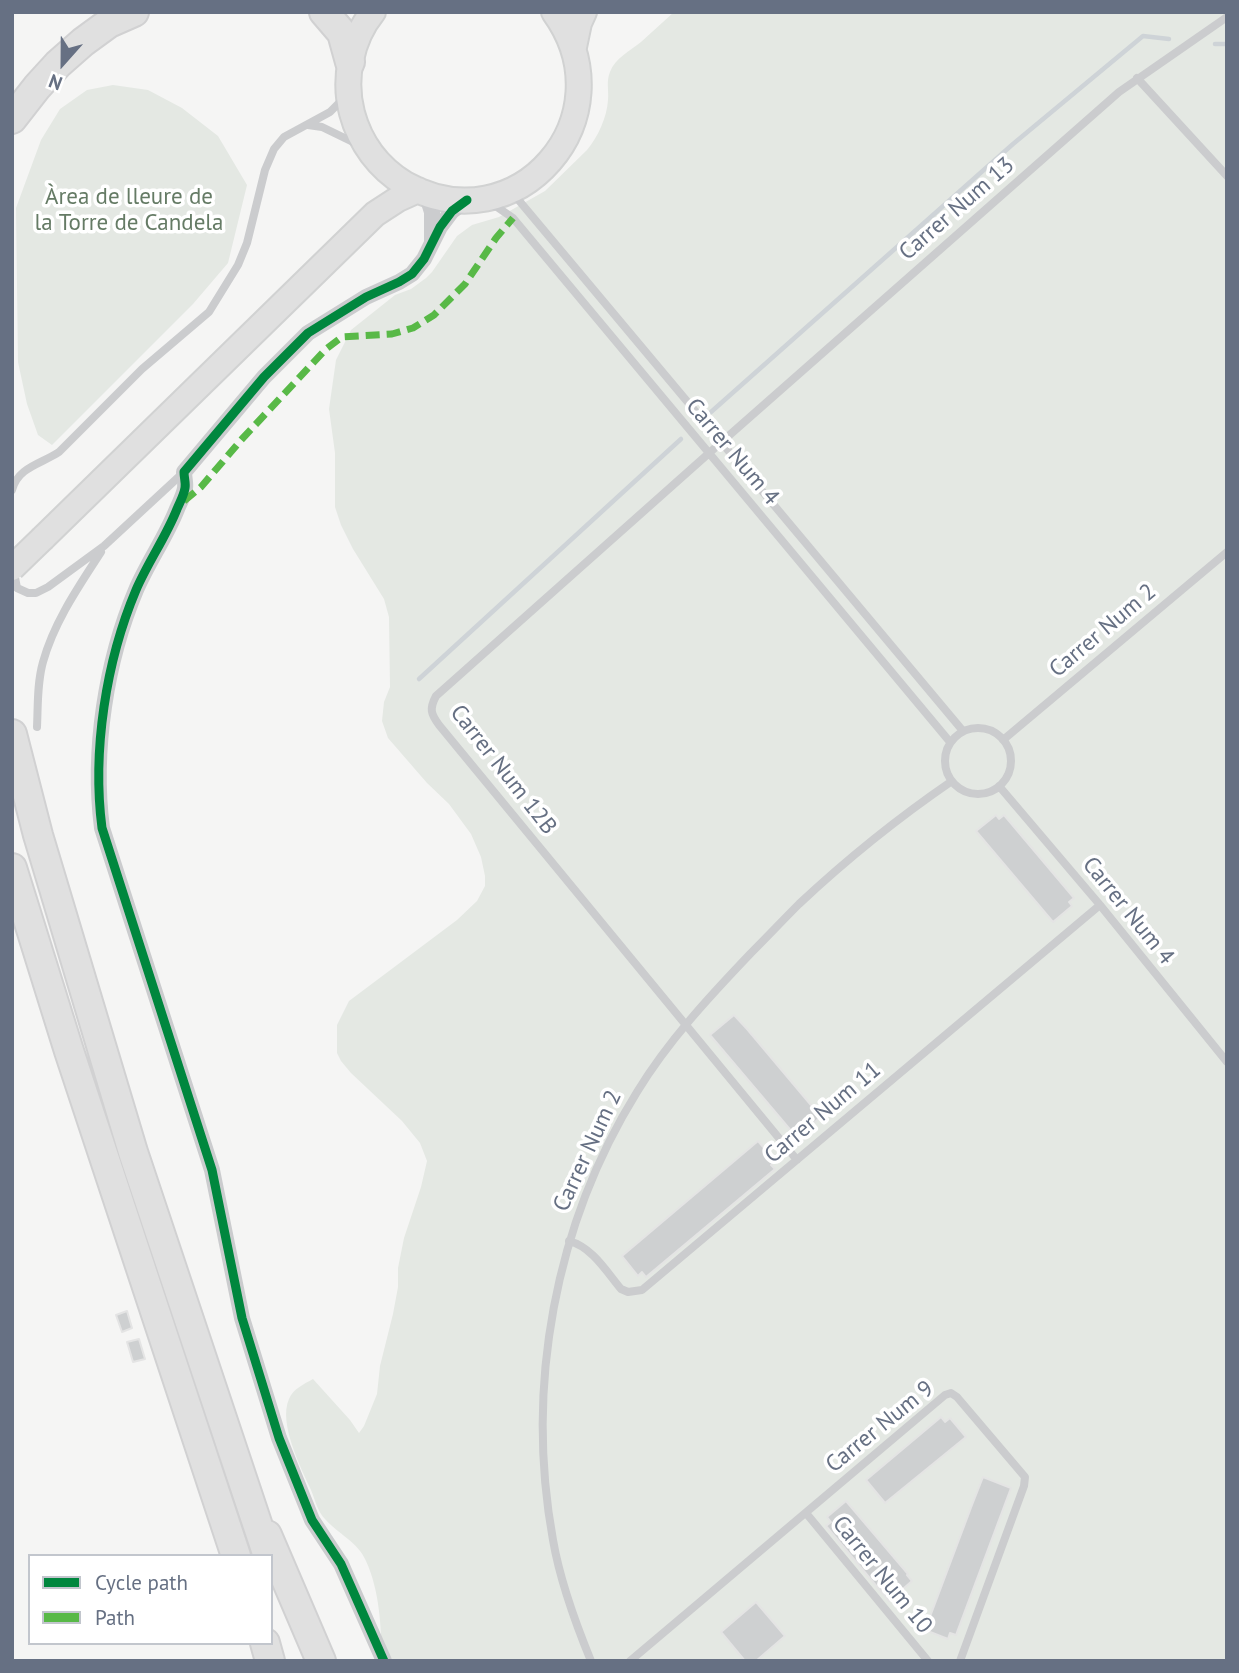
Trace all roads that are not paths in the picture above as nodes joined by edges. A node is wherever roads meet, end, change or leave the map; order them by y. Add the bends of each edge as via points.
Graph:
1 (134, 12) edge
2 (324, 12) edge
3 (373, 12) edge
4 (554, 12) edge
5 (584, 12) edge
6 (1227, 17) edge
7 (574, 47) junction
8 (350, 62) junction
9 (1137, 78) junction
10 (348, 94) junction
11 (15, 119) edge
12 (308, 125) junction
13 (373, 155) junction
14 (1227, 176) edge
15 (510, 190) junction
16 (422, 192) junction
17 (471, 199) junction
18 (375, 214) junction
19 (432, 244) junction
20 (721, 442) junction
21 (708, 454) junction
22 (184, 472) junction
23 (12, 490) edge
24 (104, 546) junction
25 (1227, 552) edge
26 (12, 567) edge
27 (25, 731) edge
28 (963, 732) junction
29 (1003, 740) junction
30 (950, 742) junction
31 (952, 781) junction
32 (999, 786) junction
33 (12, 868) edge
34 (1100, 905) junction
35 (686, 1025) junction
36 (1227, 1044) edge
37 (1217, 1052) junction
38 (1227, 1062) edge
39 (797, 1160) junction
40 (569, 1241) junction
41 (240, 1472) junction
42 (806, 1513) junction
43 (235, 1554) edge
44 (267, 1554) edge
45 (273, 1572) edge
46 (302, 1661) edge
47 (321, 1661) edge
48 (384, 1661) edge
49 (591, 1661) edge
50 (630, 1661) edge
51 (928, 1661) edge
52 (960, 1661) edge

1 - 11 highway via 109,23 58,64
2 - 8 highway via 342,33
3 - 8 main road
4 - 7 main road
5 - 7 main road
6 - 9 lane, Carrer Num 13
7 - 15 main road via 580,90 570,131 545,166
8 - 10 main road
9 - 14 lane
9 - 20 lane, Carrer Num 13
10 - 12 lane
10 - 13 main road via 355,123
12 - 13 lane via 322,127
12 - 23 lane via 284,137 274,149 247,243 209,312 142,369 59,452 26,468
13 - 16 main road via 392,174
13 - 18 main road via 381,186
15 - 17 main road
15 - 20 lane, Carrer Num 4
16 - 17 main road
16 - 18 main road
16 - 19 street via 432,212
17 - 19 street via 452,211
17 - 21 lane, Carrer Num 4 via 513,218
18 - 26 main road, bridge
19 - 22 street via 412,274 307,333
20 - 21 lane, Carrer Num 12B
20 - 28 lane, Carrer Num 4
21 - 30 lane, Carrer Num 4
21 - 35 lane, Carrer Num 12B via 432,704 432,716 439,725
22 - 24 lane
22 - 48 street via 183,494 172,523 137,589 117,641 100,750 102,828 212,1170 242,1318 279,1438 309,1513 341,1564
24 - 26 lane via 36,593 17,588
24 - 27 lane via 55,630
25 - 29 lane, Carrer Num 2
27 - 41 highway via 38,835 133,1152
28 - 29 lane via 988,729
28 - 30 lane
29 - 32 lane via 1011,762
30 - 31 lane via 945,764
31 - 32 lane via 973,794
31 - 35 lane, Carrer Num 2 via 888,827 799,904
32 - 34 lane, Carrer Num 4
33 - 43 highway
34 - 37 lane, Carrer Num 4
34 - 39 lane, Carrer Num 11
35 - 39 lane, Carrer Num 12B
35 - 40 lane, Carrer Num 2 via 617,1126
36 - 37 lane
37 - 38 lane, Carrer Num 4
39 - 40 lane, Carrer Num 11 via 642,1290 621,1289 586,1249
40 - 49 lane, Carrer Num 2 via 549,1338 545,1468 553,1541
41 - 44 highway
41 - 47 highway
42 - 50 lane, Carrer Num 9
42 - 51 lane, Carrer Num 10
42 - 52 lane, Carrer Num 9 via 945,1395 957,1396 1025,1477
45 - 46 highway

